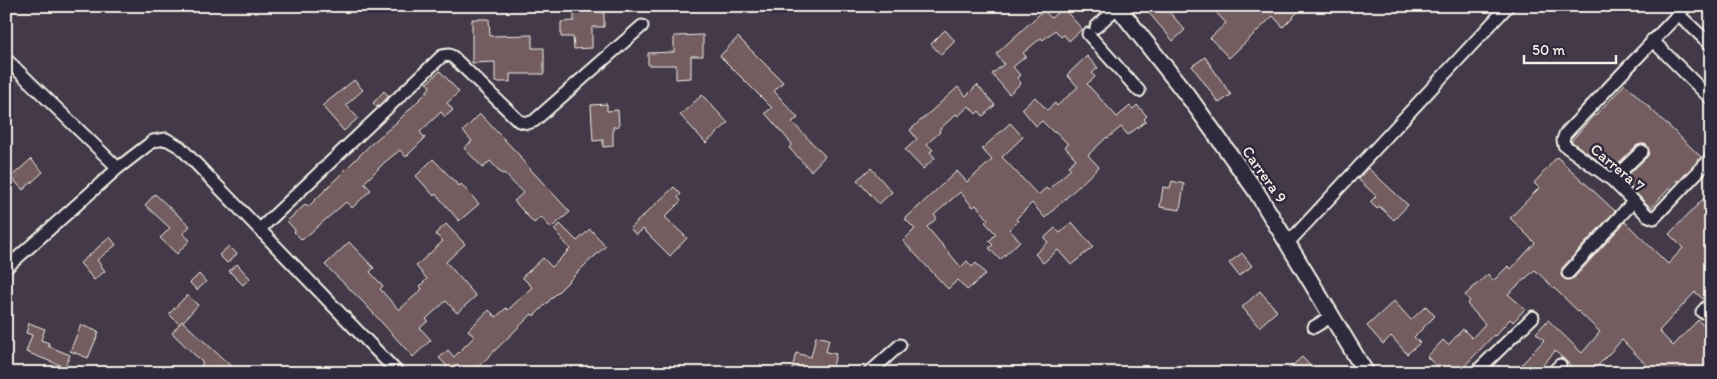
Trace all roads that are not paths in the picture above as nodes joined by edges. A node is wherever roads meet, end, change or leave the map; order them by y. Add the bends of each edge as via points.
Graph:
1 (1508, 6) edge
2 (1117, 7) edge
3 (1682, 10) edge
4 (642, 26) dead end
5 (1652, 40) junction
6 (1711, 45) edge
7 (6, 59) edge
8 (1138, 91) dead end
9 (1711, 99) edge
10 (1642, 151) dead end
11 (1711, 158) edge
12 (118, 168) junction
13 (1612, 180) junction
14 (1634, 201) junction
15 (260, 229) junction
16 (1288, 243) junction
17 (6, 268) edge
18 (1568, 273) dead end
19 (1711, 302) edge
20 (1702, 312) dead end
21 (1332, 316) junction
22 (1533, 316) dead end
23 (1314, 327) dead end
24 (900, 344) dead end
25 (398, 373) edge
26 (869, 373) edge
27 (1366, 373) edge
28 (1475, 373) edge

1 - 16 street
2 - 8 street via 1092,31
2 - 16 main road, Carrera 9 via 1191,100 1256,191
3 - 5 street
3 - 6 street
4 - 15 street via 528,123 519,121 453,57 442,56
5 - 9 street
5 - 13 street, Carrera 7 via 1563,140 1564,145
7 - 12 street
10 - 13 street
11 - 14 street, Carrera 7 via 1654,218
12 - 15 street via 153,141 166,139 180,147
12 - 17 street
13 - 14 street, Carrera 7
14 - 18 street
15 - 25 street
16 - 21 main road, Carrera 9
19 - 20 street
21 - 23 street
21 - 27 main road, Carrera 9
22 - 28 street
24 - 26 street

